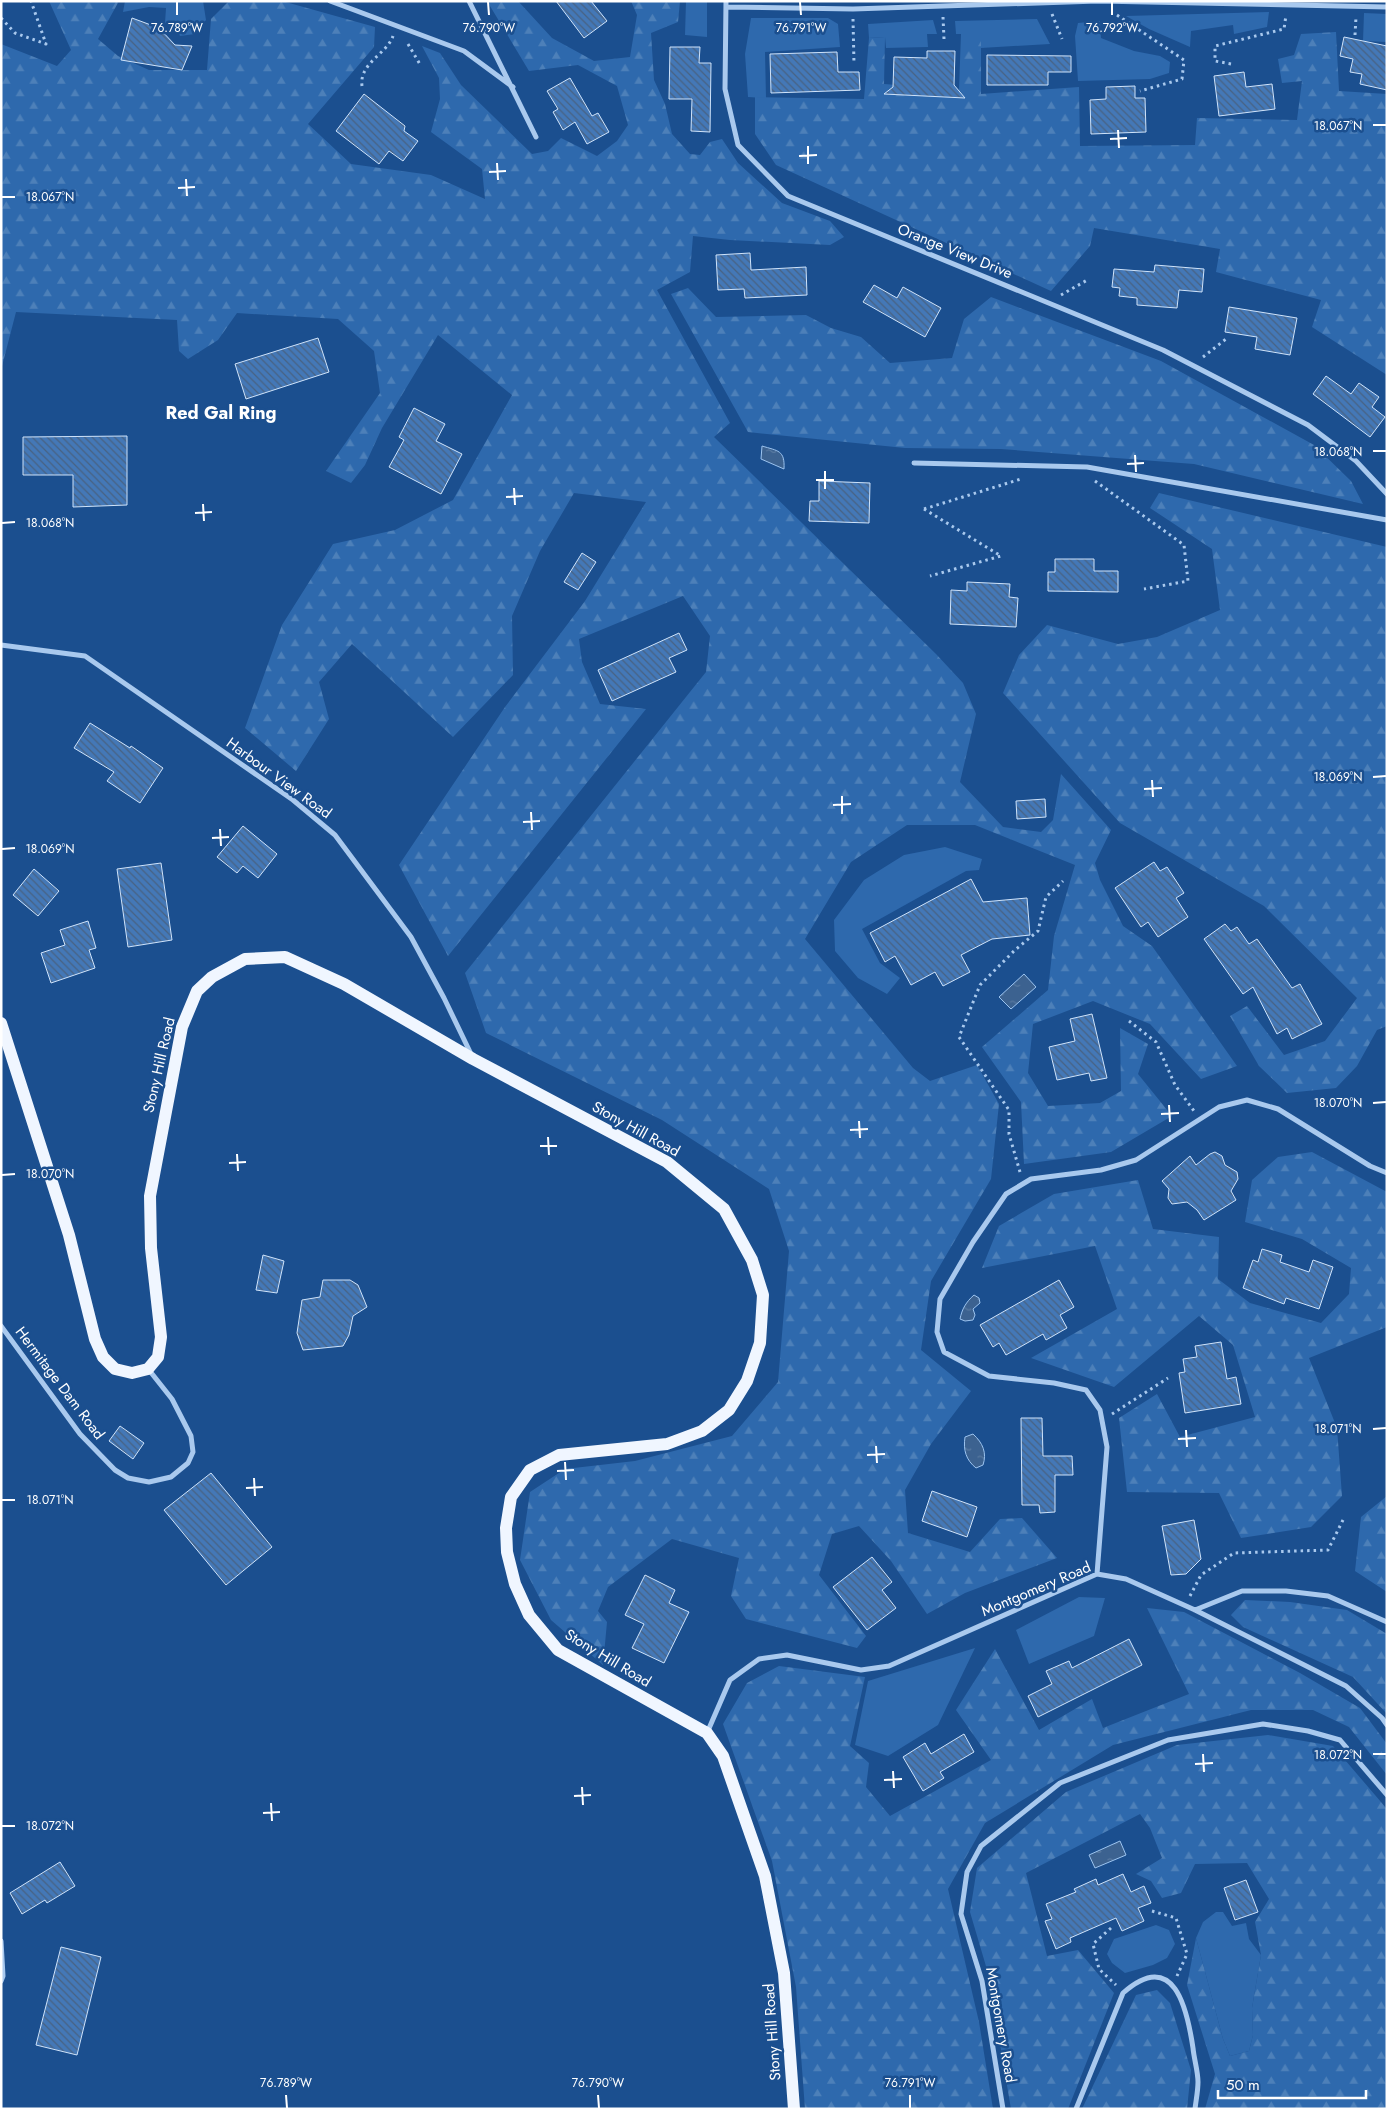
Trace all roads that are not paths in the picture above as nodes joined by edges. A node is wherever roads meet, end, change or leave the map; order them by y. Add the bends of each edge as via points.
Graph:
1 (330, 1) edge
2 (469, 1) edge
3 (1098, 2) edge
4 (726, 4) edge
5 (1387, 7) edge
6 (513, 87) junction
7 (536, 138) dead end
8 (914, 463) dead end
9 (1387, 494) edge
10 (1387, 520) edge
11 (1, 645) edge
12 (1, 1023) edge
13 (473, 1059) junction
14 (1387, 1173) edge
15 (1, 1326) edge
16 (148, 1369) junction
17 (1097, 1574) junction
18 (1194, 1610) junction
19 (1387, 1622) edge
20 (1387, 1725) edge
21 (707, 1733) junction
22 (1387, 1795) edge
23 (1, 1941) edge
24 (1, 1980) edge
25 (794, 2109) edge
26 (1003, 2109) edge
27 (1076, 2109) edge
28 (1195, 2109) edge

1 - 6 street via 464,51
2 - 6 street
3 - 4 street via 853,9
3 - 5 street
4 - 9 street, Orange View Drive via 725,89 738,145 788,196 1164,350 1308,425 1356,461
6 - 7 street
8 - 10 street via 1097,468
11 - 13 street, Harbour View Road via 84,656 293,800 335,835 412,937
12 - 16 main road via 69,1235 95,1338 103,1357 115,1369 132,1373
13 - 16 main road, Stony Hill Road via 344,984 285,957 245,959 212,977 197,991 182,1027 150,1196 151,1248 161,1337 158,1357
13 - 21 main road, Stony Hill Road via 667,1162 724,1208 752,1260 763,1295 760,1343 747,1381 729,1410 702,1431 667,1444 559,1455 530,1470 511,1497 506,1528 507,1552 515,1584 529,1616 558,1650
14 - 17 street via 1370,1166 1278,1109 1247,1100 1219,1107 1136,1160 1101,1170 1031,1179 1006,1194 940,1299 937,1332 944,1352 989,1376 1086,1390 1100,1410 1107,1447
15 - 16 street, Hermitage Dam Road via 80,1434 115,1470 128,1478 149,1482 170,1477 188,1463 193,1452 192,1436 172,1399
17 - 18 street, Montgomery Road via 1126,1579
17 - 21 street, Montgomery Road via 889,1666 861,1670 787,1655 759,1658 730,1680
18 - 19 street via 1242,1591 1286,1592 1328,1596
18 - 20 street, Montgomery Road via 1346,1686
21 - 25 main road, Stony Hill Road via 723,1756 765,1876 784,1973
22 - 26 street, Montgomery Road via 1340,1740 1263,1724 1168,1740 1060,1784 981,1846 967,1872 961,1914 982,1981
23 - 24 street
27 - 28 street via 1123,1993 1136,1982 1153,1977 1169,1981 1180,1994 1198,2081

